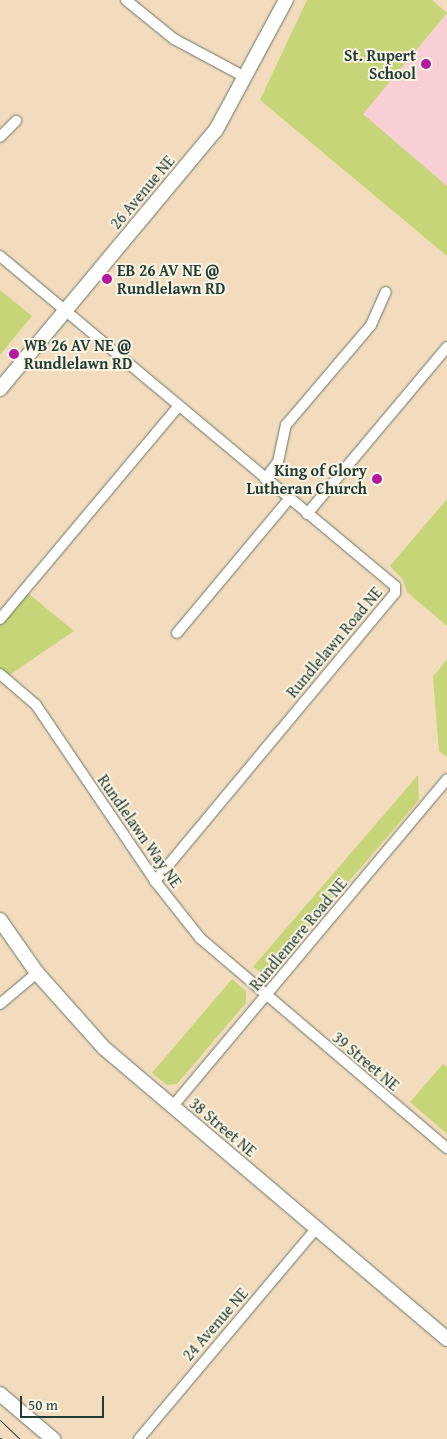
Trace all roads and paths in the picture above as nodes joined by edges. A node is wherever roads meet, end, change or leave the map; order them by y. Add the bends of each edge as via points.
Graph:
1 (126, 0) edge
2 (286, 0) edge
3 (245, 77) junction
4 (16, 121) dead end
5 (0, 137) edge
6 (0, 256) edge
7 (386, 292) dead end
8 (66, 311) junction
9 (446, 351) edge
10 (0, 389) edge
11 (179, 406) junction
12 (265, 479) junction
13 (289, 499) junction
14 (307, 514) junction
15 (0, 619) edge
16 (176, 634) dead end
17 (0, 674) edge
18 (447, 779) edge
19 (155, 881) junction
20 (0, 920) edge
21 (37, 973) junction
22 (265, 997) junction
23 (0, 1004) edge
24 (172, 1107) junction
25 (447, 1148) edge
26 (316, 1229) junction
27 (447, 1339) edge
28 (0, 1394) edge
29 (53, 1439) edge
30 (139, 1439) edge

1 - 3 street via 174,39
2 - 3 street, 26 Avenue NE
3 - 8 street, 26 Avenue NE via 216,130
4 - 5 street
6 - 8 street, Rundlelawn Road NE
7 - 12 street via 371,324 286,425 278,462
8 - 10 street, 26 Avenue NE
8 - 11 street, Rundlelawn Road NE
9 - 14 street
11 - 12 street, Rundlelawn Road NE
11 - 15 street
12 - 13 street, Rundlelawn Road NE
13 - 14 street, Rundlelawn Road NE
13 - 16 street
14 - 19 street, Rundlelawn Road NE via 394,586 395,594
17 - 19 street, Rundlelawn Way NE via 36,705
18 - 22 street, Rundlemere Road NE
19 - 22 street, Rundlelawn Way NE via 200,938
20 - 21 street, 38 Street NE
21 - 23 street
21 - 24 street, 38 Street NE via 104,1048
22 - 24 street, Rundlemere Road NE
22 - 25 street, 39 Street NE
24 - 26 street, 38 Street NE
26 - 27 street, 38 Street NE
26 - 30 street, 24 Avenue NE
28 - 29 street

